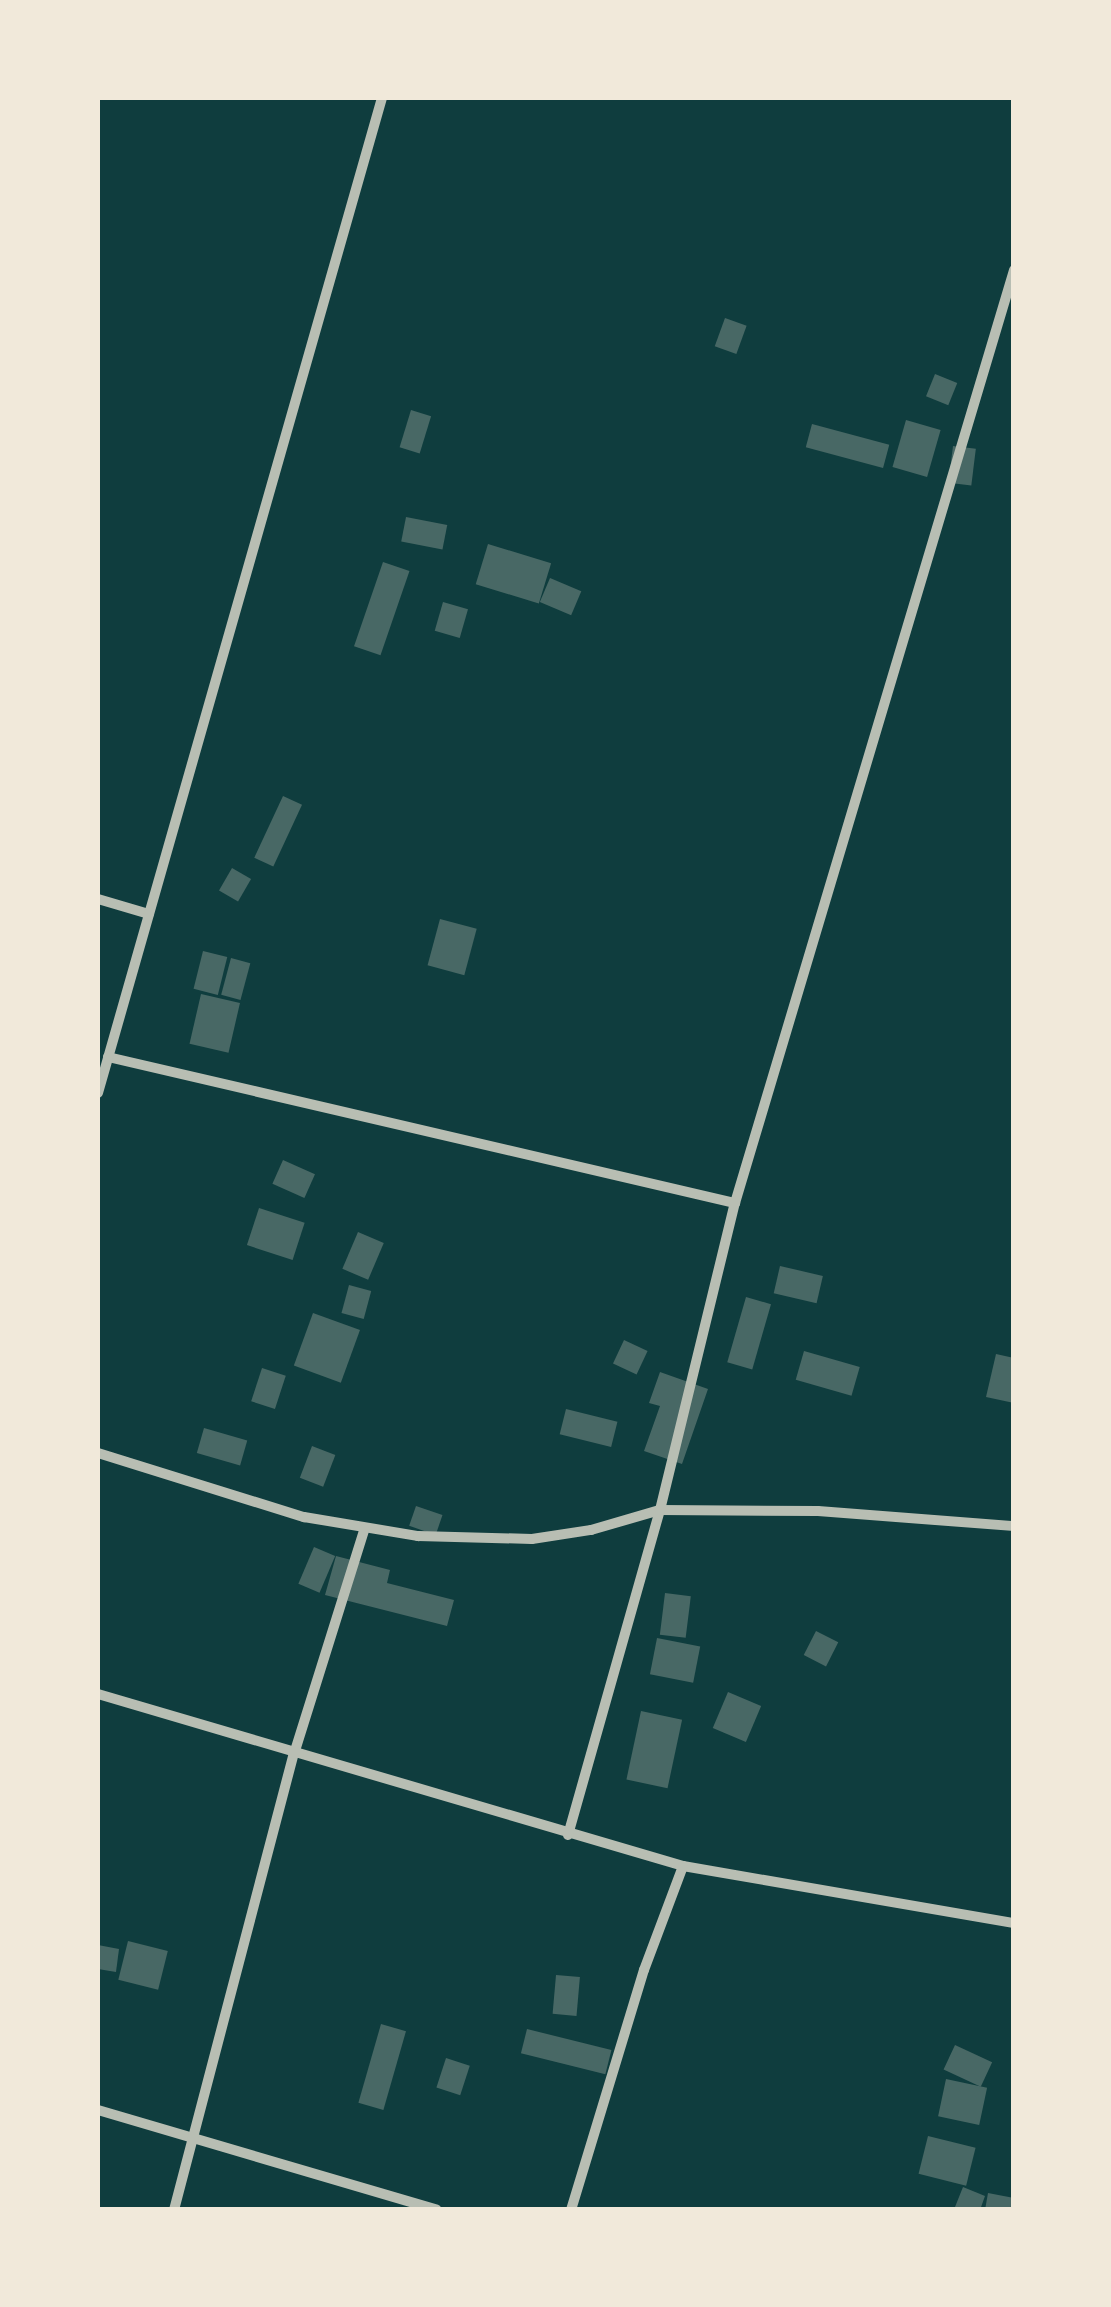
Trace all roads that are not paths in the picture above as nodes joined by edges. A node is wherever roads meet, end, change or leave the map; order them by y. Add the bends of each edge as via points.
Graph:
1 (382, 98) edge
2 (1014, 270) edge
3 (98, 899) edge
4 (148, 914) junction
5 (108, 1058) junction
6 (98, 1093) edge
7 (735, 1203) junction
8 (98, 1452) edge
9 (660, 1510) junction
10 (1014, 1526) edge
11 (364, 1530) junction
12 (98, 1694) edge
13 (294, 1754) junction
14 (568, 1835) junction
15 (683, 1866) junction
16 (1014, 1923) edge
17 (98, 2110) edge
18 (193, 2140) junction
19 (174, 2210) edge
20 (437, 2210) edge
21 (571, 2210) edge

1 - 4 street
2 - 7 street
3 - 4 street
4 - 5 street
5 - 6 street
5 - 7 street
7 - 9 street
8 - 11 street
9 - 10 street via 818,1510
9 - 11 street via 532,1538
9 - 14 street
11 - 13 street
12 - 13 street
13 - 14 street
13 - 18 street
14 - 15 street
15 - 16 street
15 - 21 street
17 - 18 street
18 - 19 street
18 - 20 street

